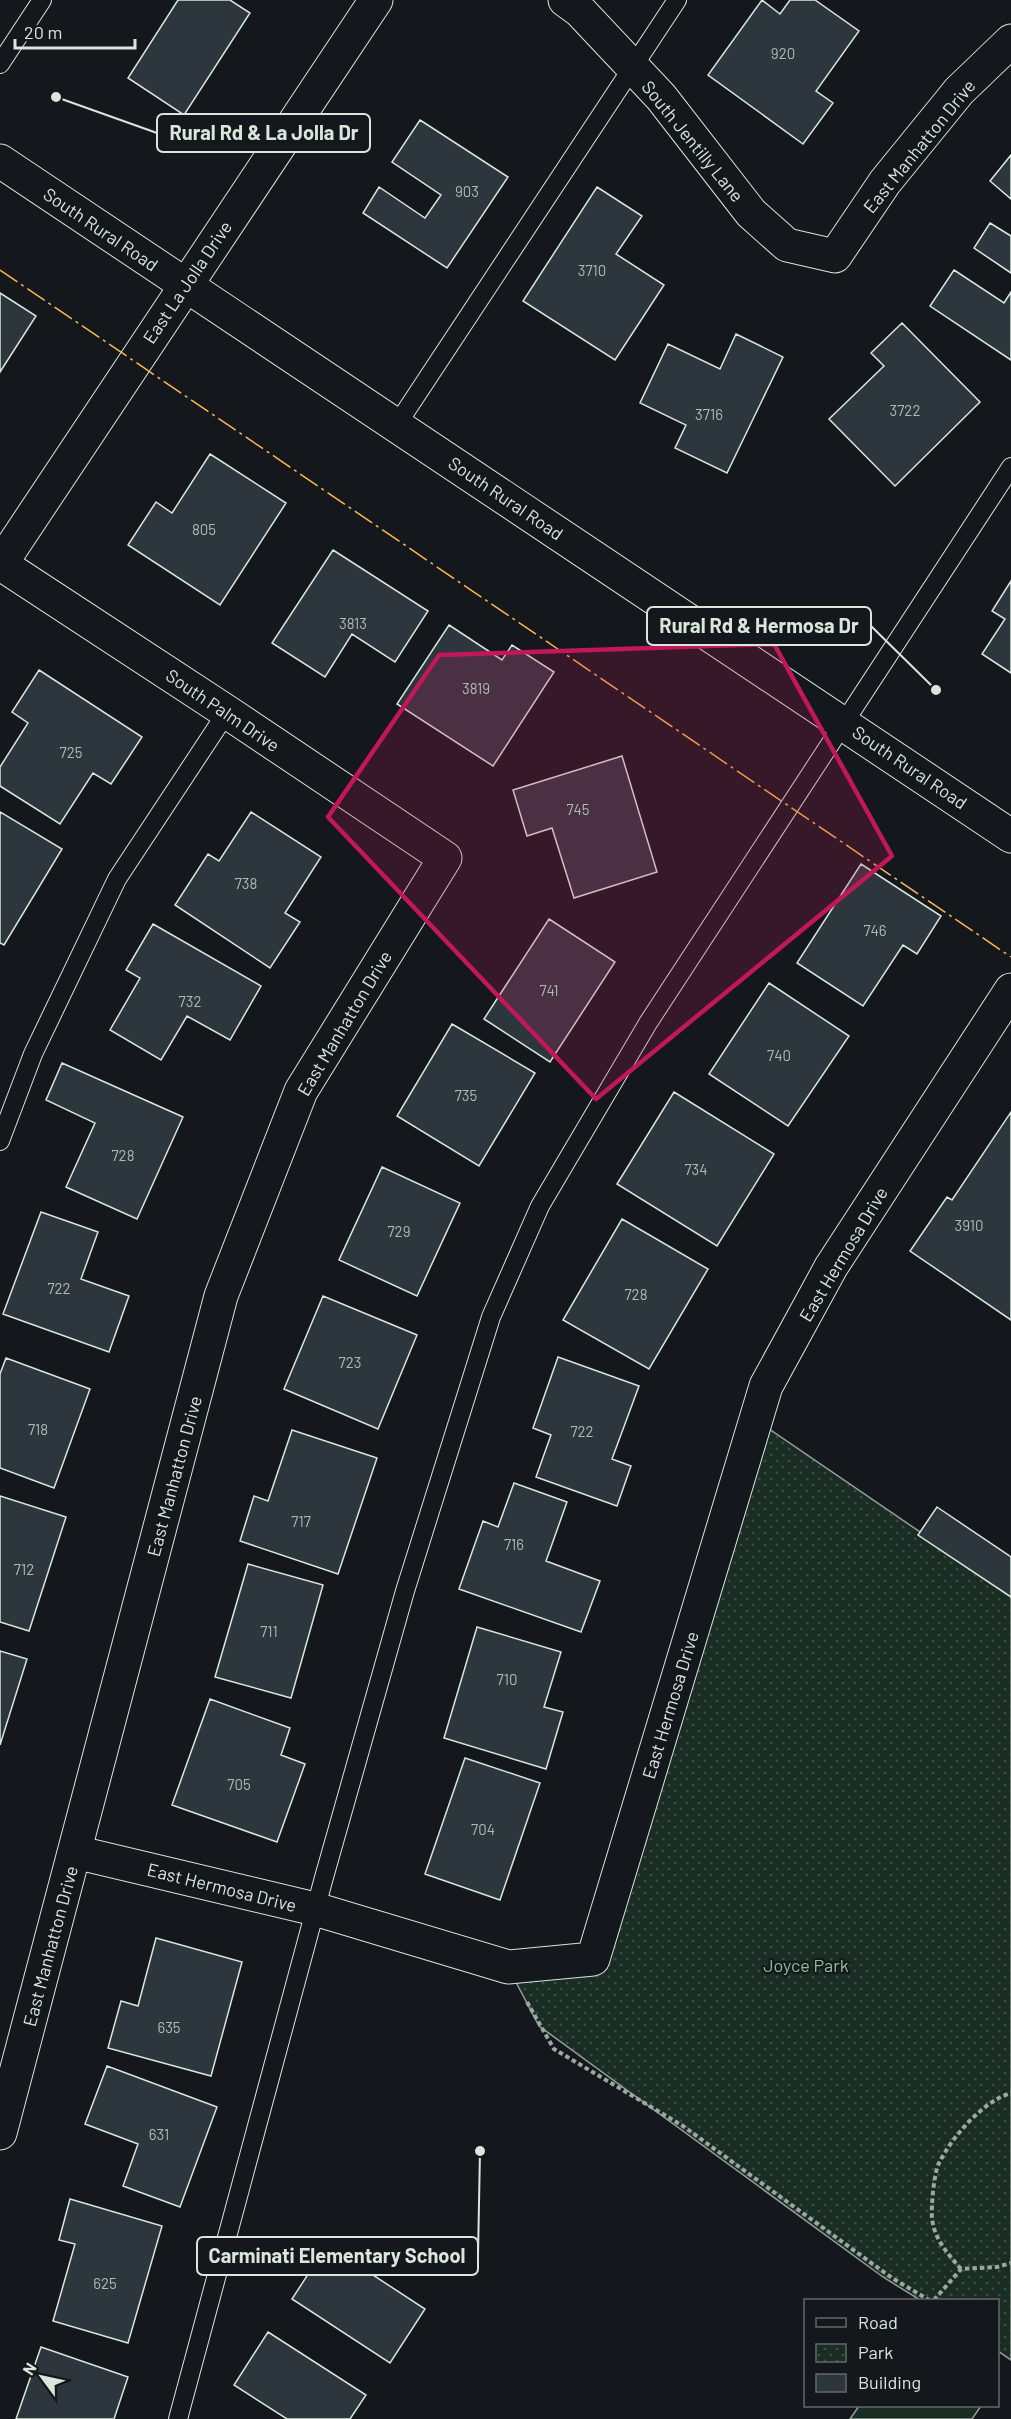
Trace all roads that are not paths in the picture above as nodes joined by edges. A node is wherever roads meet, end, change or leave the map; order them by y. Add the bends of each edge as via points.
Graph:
1 (42, 0) edge
2 (376, 0) edge
3 (565, 0) edge
4 (677, 0) edge
5 (1011, 41) edge
6 (0, 64) edge
7 (633, 67) junction
8 (0, 161) edge
9 (835, 256) joint
10 (186, 286) junction
11 (396, 426) junction
12 (1011, 467) edge
13 (0, 565) edge
14 (227, 712) junction
15 (845, 723) junction
16 (1011, 836) edge
17 (445, 858) joint
18 (1011, 990) edge
19 (0, 1141) edge
20 (75, 1852) junction
21 (315, 1910) junction
22 (0, 2133) edge
23 (177, 2419) edge

1 - 6 lane
2 - 10 street, East La Jolla Drive
3 - 7 street, South Jentilly Lane
4 - 7 lane
5 - 9 street, East Manhatton Drive via 959,91 885,182
7 - 9 street, South Jentilly Lane via 751,213 787,246
7 - 11 lane
8 - 10 street, South Rural Road
10 - 11 street, South Rural Road
10 - 13 street, East La Jolla Drive
11 - 15 street, South Rural Road
12 - 15 lane
13 - 14 street, South Palm Drive
14 - 17 street, South Palm Drive
14 - 19 lane via 117,879 33,1054
15 - 16 street, South Rural Road
15 - 21 lane via 648,1023 540,1206 492,1317 405,1591
17 - 20 street, East Manhatton Drive via 301,1091 222,1296
18 - 21 street, East Hermosa Drive via 831,1267 766,1386 593,1959 508,1967
20 - 21 street, East Hermosa Drive
20 - 22 street, East Manhatton Drive
21 - 23 lane

